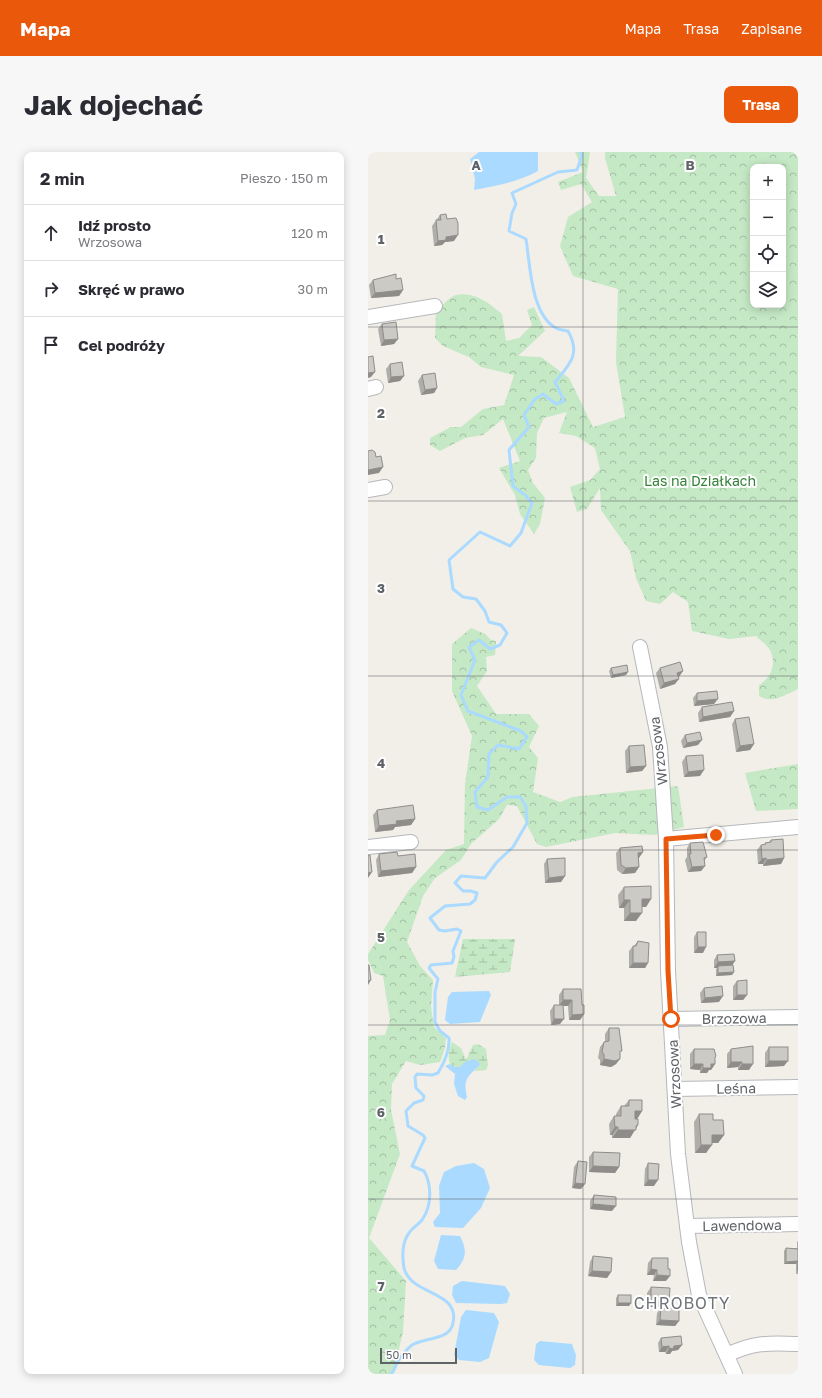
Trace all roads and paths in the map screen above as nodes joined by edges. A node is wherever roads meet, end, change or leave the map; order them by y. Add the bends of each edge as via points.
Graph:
1 (435, 306) dead end
2 (368, 317) edge
3 (385, 487) dead end
4 (368, 490) edge
5 (640, 647) dead end
6 (798, 827) edge
7 (666, 839) junction
8 (411, 842) dead end
9 (368, 847) edge
10 (798, 1016) edge
11 (671, 1019) junction
12 (798, 1087) edge
13 (675, 1089) junction
14 (798, 1224) edge
15 (687, 1226) junction
16 (798, 1344) edge
17 (727, 1355) junction
18 (735, 1374) edge

1 - 2 street
3 - 4 street
5 - 7 street, Wrzosowa via 660,747
6 - 7 street
7 - 11 street, Wrzosowa
8 - 9 street
10 - 11 street, Brzozowa
11 - 13 street, Wrzosowa
12 - 13 street, Leśna
13 - 15 street, Wrzosowa via 678,1154
14 - 15 street, Lawendowa
15 - 17 street, Wrzosowa via 699,1295
16 - 17 street via 760,1343 744,1346
17 - 18 street, Wrzosowa

